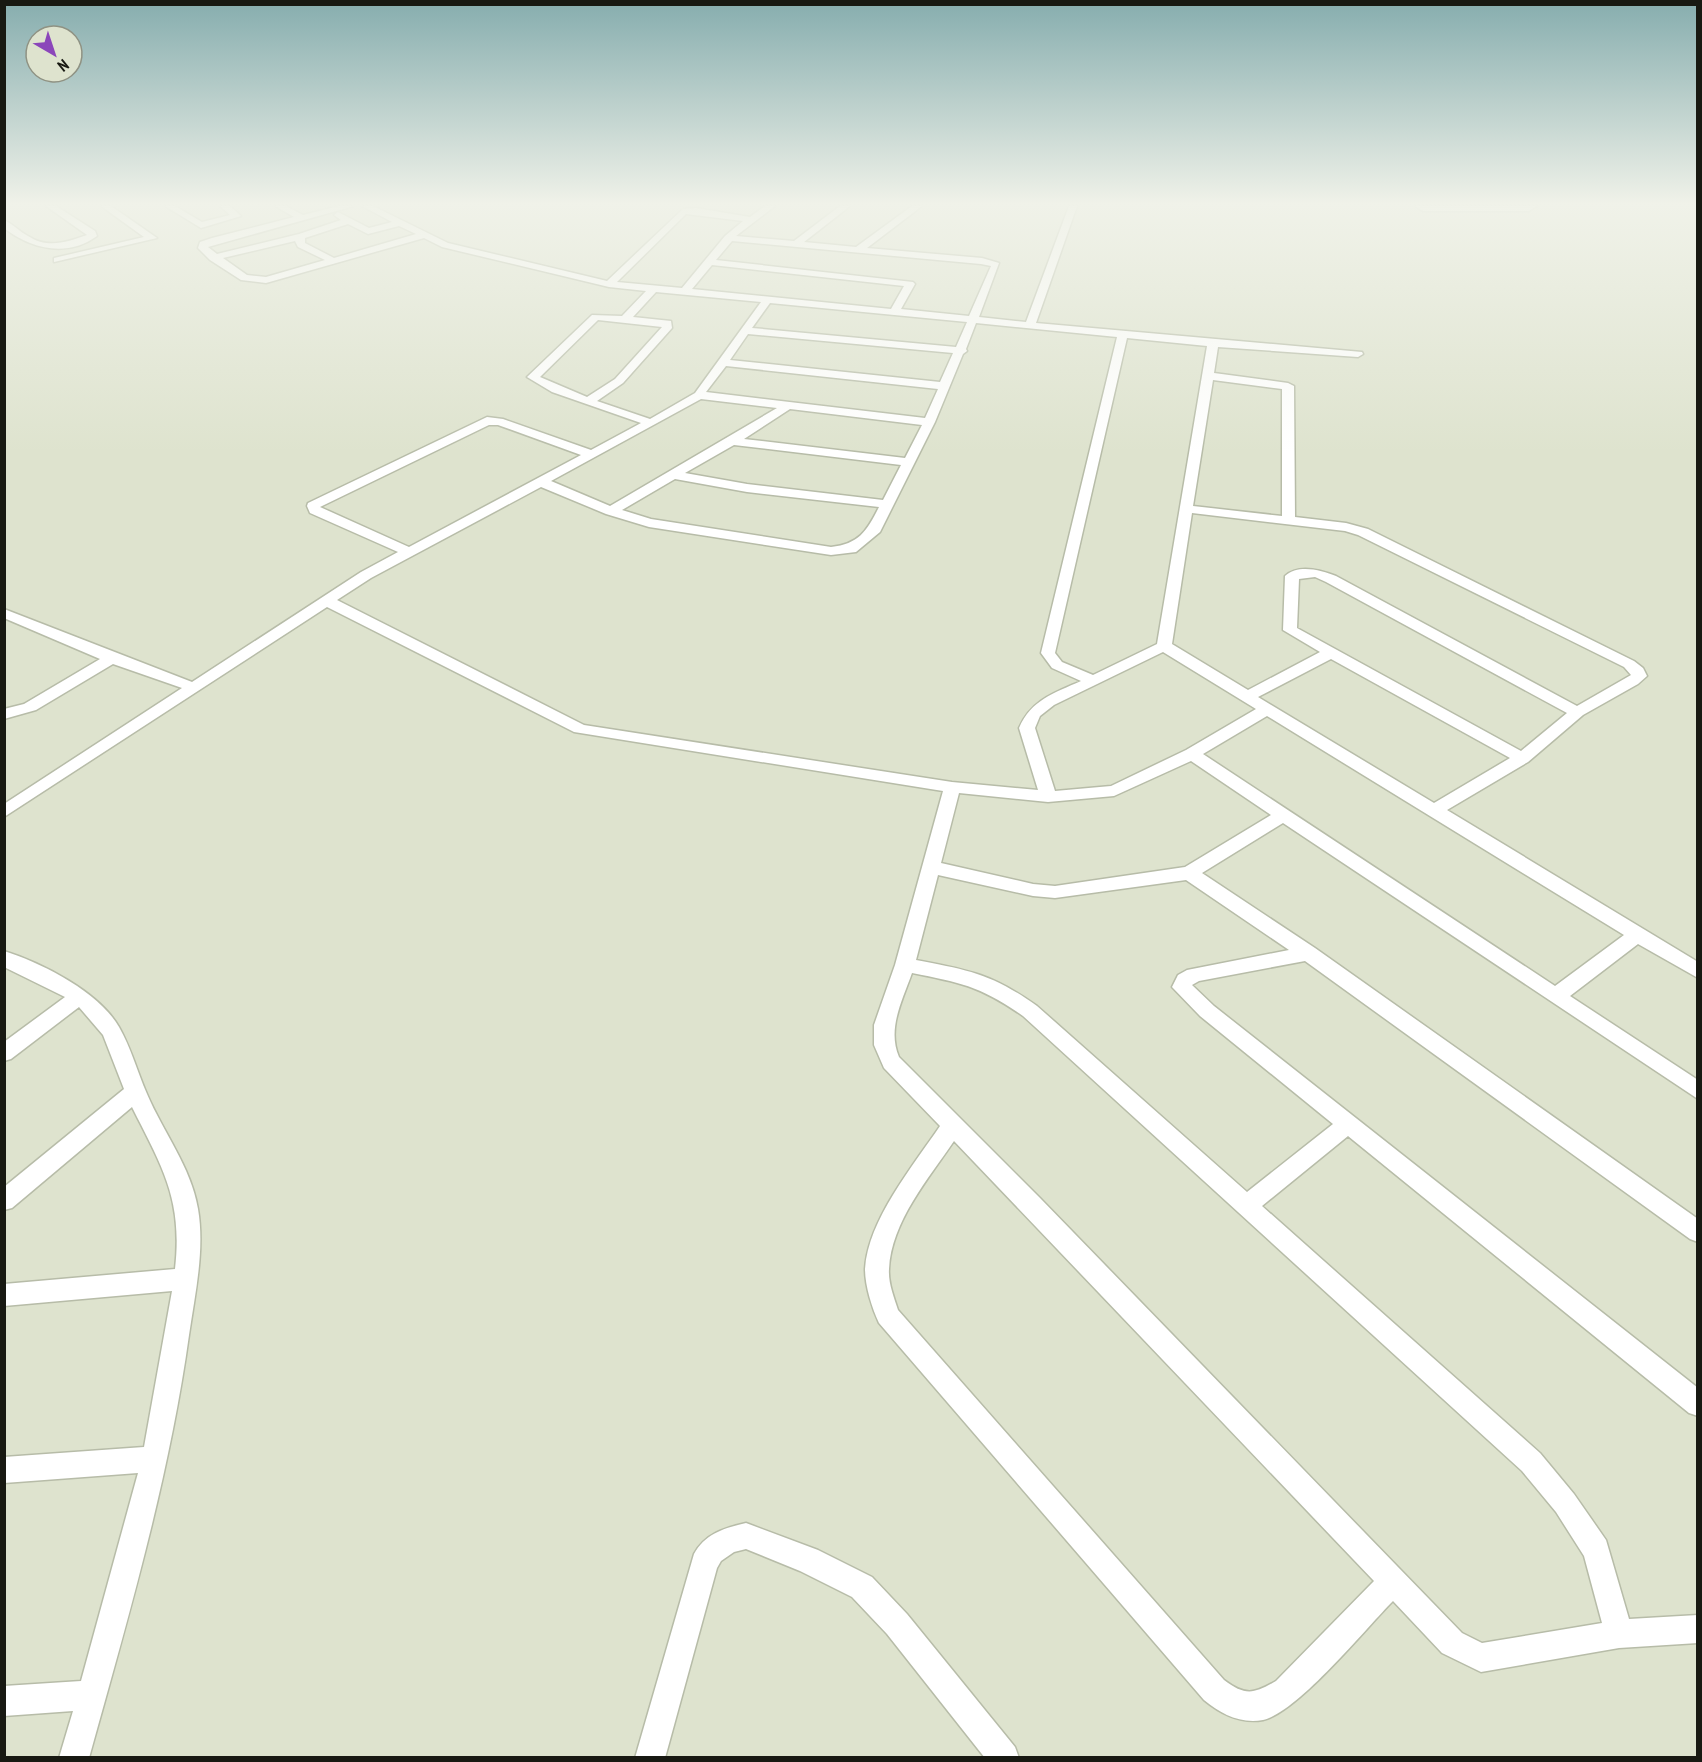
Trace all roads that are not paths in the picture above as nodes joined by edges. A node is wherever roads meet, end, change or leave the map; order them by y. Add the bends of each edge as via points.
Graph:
1 (654, 288) edge
2 (656, 288) edge
3 (687, 288) edge
4 (908, 288) edge
5 (988, 288) edge
6 (1043, 288) edge
7 (685, 291) junction
8 (767, 300) junction
9 (895, 311) junction
10 (626, 318) junction
11 (974, 319) junction
12 (1030, 324) junction
13 (745, 331) junction
14 (1123, 332) junction
15 (1213, 343) junction
16 (962, 351) junction
17 (1359, 354) dead end
18 (722, 362) junction
19 (1208, 376) junction
20 (944, 386) junction
21 (699, 395) junction
22 (589, 400) junction
23 (788, 405) junction
24 (929, 422) junction
25 (651, 423) junction
26 (733, 441) junction
27 (592, 455) junction
28 (909, 462) junction
29 (675, 475) junction
30 (541, 482) junction
31 (885, 504) junction
32 (1188, 509) junction
33 (611, 511) junction
34 (1288, 522) junction
35 (409, 552) junction
36 (327, 601) junction
37 (4, 613) edge
38 (1164, 646) junction
39 (1330, 652) junction
40 (112, 658) junction
41 (1094, 681) junction
42 (195, 688) junction
43 (1248, 696) junction
44 (1269, 708) junction
45 (1577, 712) junction
46 (4, 714) edge
47 (1192, 754) junction
48 (1522, 758) junction
49 (952, 788) junction
50 (1048, 798) junction
51 (1436, 810) junction
52 (4, 812) edge
53 (1284, 815) junction
54 (931, 867) junction
55 (1189, 873) junction
56 (1638, 934) junction
57 (1308, 954) junction
58 (4, 958) edge
59 (905, 965) junction
60 (1698, 971) edge
61 (80, 996) junction
62 (1556, 996) junction
63 (4, 1053) edge
64 (1698, 1091) edge
65 (135, 1092) junction
66 (1348, 1124) junction
67 (951, 1127) junction
68 (4, 1200) edge
69 (1247, 1205) junction
70 (1698, 1232) edge
71 (185, 1279) junction
72 (4, 1295) edge
73 (1698, 1404) edge
74 (155, 1459) junction
75 (4, 1470) edge
76 (1392, 1582) junction
77 (1698, 1629) edge
78 (1619, 1634) junction
79 (91, 1695) junction
80 (4, 1701) edge
81 (74, 1758) edge
82 (650, 1758) edge
83 (1004, 1758) edge

1 - 10 street
2 - 7 street
3 - 7 street
4 - 9 street
5 - 11 street
6 - 12 street
7 - 8 street
8 - 9 street
8 - 13 street
9 - 11 street
10 - 22 street via 664,322 669,326 619,381
10 - 22 street via 594,319 534,375 535,379
11 - 12 street
11 - 16 street
12 - 14 street
13 - 16 street
13 - 18 street
14 - 15 street
14 - 41 street via 1048,653 1057,665
15 - 17 street
15 - 19 street
16 - 20 street
18 - 20 street
18 - 21 street
19 - 32 street
19 - 34 street via 1288,386
20 - 24 street
21 - 23 street
21 - 25 street
22 - 25 street
23 - 24 street
23 - 26 street
24 - 28 street
25 - 27 street
26 - 28 street
26 - 29 street
27 - 30 street
27 - 35 street via 487,421 313,506
28 - 31 street
29 - 31 street via 747,488
29 - 33 street
30 - 33 street
30 - 35 street
31 - 33 street via 873,532 864,542 851,549 831,551 649,523
32 - 34 street
32 - 38 street
34 - 45 street via 1363,532 1638,671 1639,676 1633,681
35 - 36 street
36 - 42 street
36 - 49 street via 580,729
37 - 40 street
38 - 41 street
38 - 43 street
39 - 43 street
39 - 45 street via 1290,630 1292,576 1316,573 1331,579
39 - 48 street
40 - 42 street
40 - 46 street via 30,707
41 - 50 street via 1049,702 1034,714 1027,728
42 - 52 street
43 - 44 street
44 - 47 street
44 - 51 street
45 - 48 street
47 - 50 street via 1114,791
47 - 53 street
48 - 51 street
49 - 50 street
49 - 54 street
51 - 56 street
53 - 55 street
53 - 62 street
54 - 55 street via 1056,892
54 - 59 street
55 - 57 street
56 - 60 street
56 - 62 street
57 - 66 street via 1194,975 1182,987
57 - 70 street
58 - 61 street
59 - 67 street via 884,1025 884,1045 891,1062
59 - 69 street via 976,979 1002,991 1030,1011
61 - 63 street
61 - 65 street via 113,1033 125,1056
62 - 64 street
65 - 68 street
65 - 71 street via 187,1208
66 - 69 street
66 - 73 street
67 - 76 street via 1032,1205
67 - 76 street via 882,1242 876,1269 887,1315 1214,1690 1242,1706 1264,1705 1286,1691
69 - 78 street via 1531,1462 1596,1550
71 - 72 street
71 - 74 street
74 - 75 street
74 - 79 street
76 - 78 street via 1452,1643 1481,1658
77 - 78 street
79 - 80 street
79 - 81 street
82 - 83 street via 704,1564 711,1551 729,1540 746,1536 862,1587 897,1624

